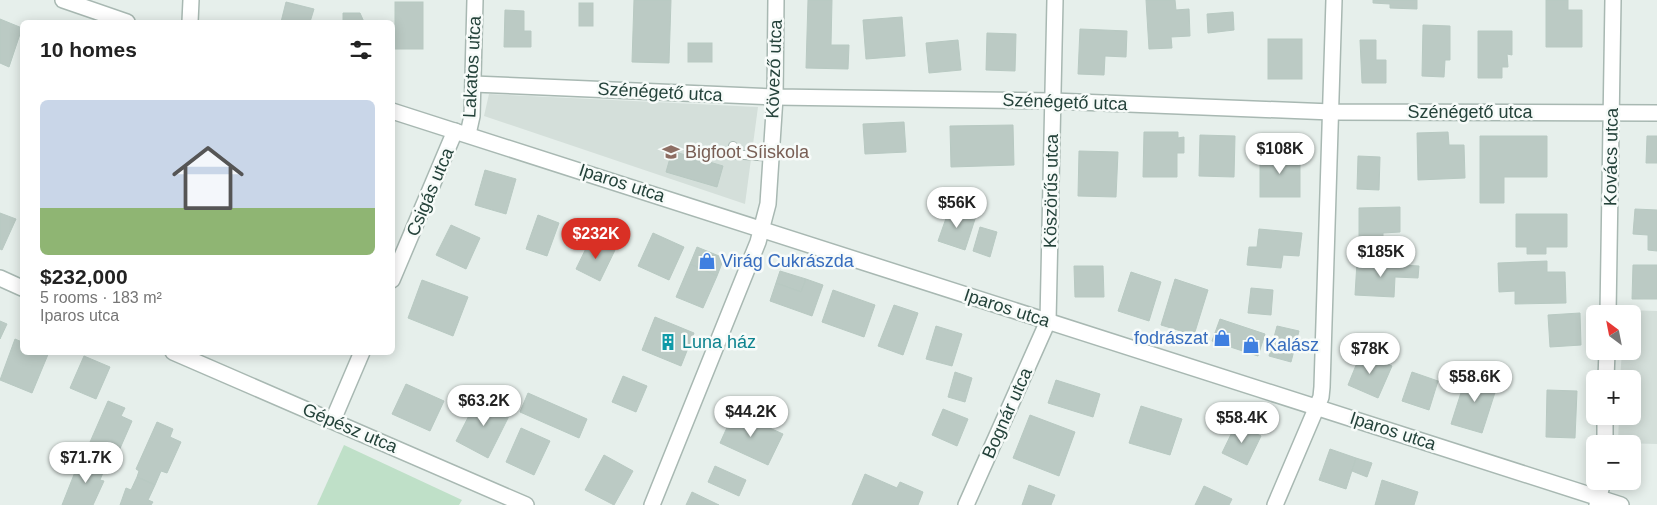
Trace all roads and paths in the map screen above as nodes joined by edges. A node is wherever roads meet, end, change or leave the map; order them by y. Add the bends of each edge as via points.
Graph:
1 (63, 0) edge
2 (191, 0) edge
3 (475, 0) edge
4 (776, 0) edge
5 (1055, 0) edge
6 (1334, 0) edge
7 (1613, 0) edge
8 (121, 20) edge
9 (190, 20) edge
10 (473, 84) junction
11 (774, 98) junction
12 (1053, 101) junction
13 (395, 112) edge
14 (1332, 112) junction
15 (1612, 112) junction
16 (1657, 113) edge
17 (462, 133) junction
18 (733, 146) dead end
19 (771, 157) junction
20 (762, 228) junction
21 (395, 274) edge
22 (0, 278) edge
23 (20, 287) edge
24 (1608, 305) edge
25 (1048, 321) junction
26 (180, 355) edge
27 (361, 355) edge
28 (1316, 407) junction
29 (333, 420) junction
30 (1598, 502) edge
31 (526, 505) edge
32 (652, 505) edge
33 (966, 505) edge
34 (1275, 505) edge
35 (1622, 505) edge

1 - 8 street
2 - 9 street
3 - 10 street, Lakatos utca
4 - 11 street, Kövező utca
5 - 12 street, Köszörűs utca
6 - 14 street
7 - 15 street, Kovács utca
10 - 11 street, Szénégető utca
10 - 17 street, Lakatos utca via 472,116
11 - 12 street, Szénégető utca
11 - 19 street, Kövező utca
12 - 14 street, Szénégető utca
12 - 25 street, Köszörűs utca
13 - 17 street, Iparos utca
14 - 15 street, Szénégető utca
14 - 28 street via 1322,386
15 - 16 street, Szénégető utca
15 - 24 street, Kovács utca
17 - 20 street, Iparos utca
17 - 21 street, Csigás utca
18 - 19 lane via 731,154
19 - 20 street, Kövező utca via 768,204
20 - 25 street, Iparos utca
20 - 32 street, Kövező utca
22 - 23 street
25 - 28 street, Iparos utca
25 - 33 street, Bognár utca
26 - 29 street, Gépész utca
27 - 29 street
28 - 30 street, Iparos utca
28 - 34 street
29 - 31 street, Gépész utca
30 - 35 street, Iparos utca

